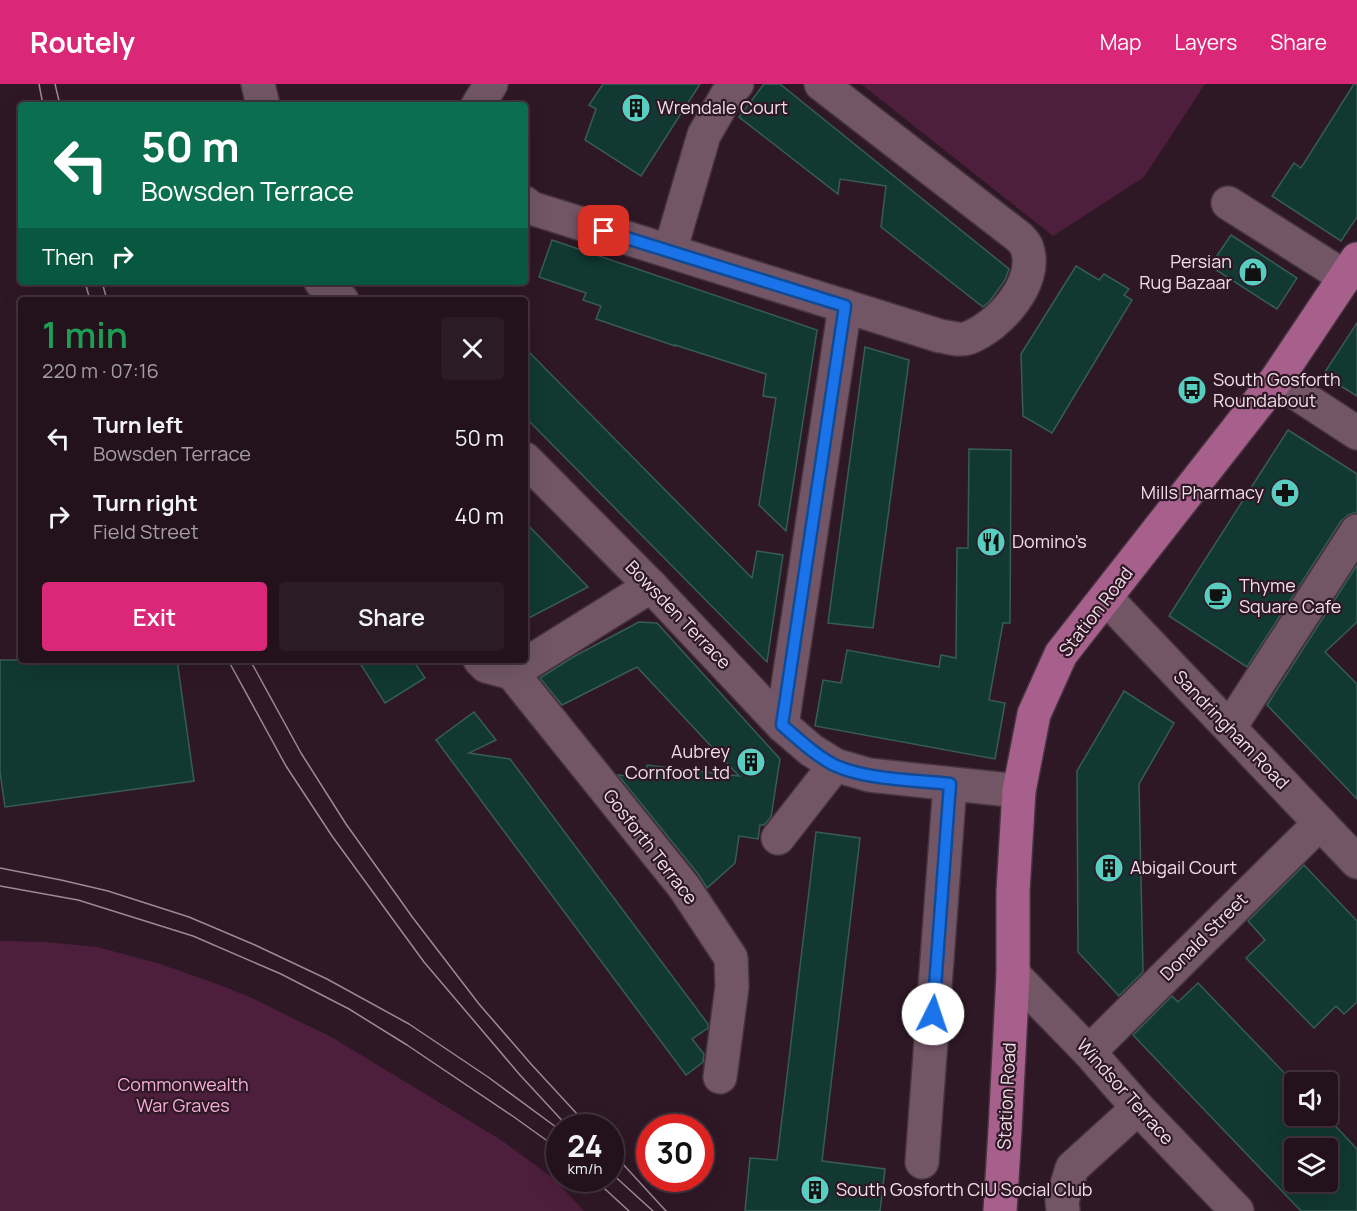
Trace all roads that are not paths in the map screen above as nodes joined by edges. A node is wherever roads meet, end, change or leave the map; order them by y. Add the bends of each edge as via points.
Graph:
1 (258, 84) edge
2 (491, 84) edge
3 (737, 84) edge
4 (821, 84) edge
5 (262, 102) edge
6 (480, 102) edge
7 (1228, 202) dead end
8 (528, 206) edge
9 (670, 251) junction
10 (1351, 268) edge
11 (324, 285) edge
12 (337, 297) edge
13 (845, 306) junction
14 (1276, 380) junction
15 (1357, 433) edge
16 (528, 462) edge
17 (1357, 531) edge
18 (651, 586) junction
19 (1106, 598) junction
20 (483, 663) edge
21 (528, 663) edge
22 (528, 663) edge
23 (512, 673) junction
24 (782, 725) junction
25 (1230, 728) junction
26 (835, 765) junction
27 (950, 784) junction
28 (1019, 791) junction
29 (1320, 823) junction
30 (778, 838) dead end
31 (1357, 862) edge
32 (1013, 974) junction
33 (1089, 1052) junction
34 (720, 1077) dead end
35 (1138, 1108) junction
36 (922, 1162) dead end
37 (999, 1211) edge
38 (1063, 1211) edge
39 (1237, 1211) edge

1 - 5 street
2 - 6 street
3 - 9 street via 704,135
4 - 13 street via 1019,237 1027,246 1030,266 1022,291 997,321 966,339 940,336
7 - 10 street
8 - 9 street
9 - 13 street
10 - 14 main road, Station Road
11 - 12 street
13 - 24 street
14 - 15 street
14 - 19 main road, Station Road
16 - 18 street, Bowsden Terrace
17 - 25 street
18 - 21 street
18 - 24 street, Bowsden Terrace
19 - 25 street, Sandringham Road
19 - 28 main road, Station Road via 1061,654 1034,714
20 - 23 street
22 - 23 street
23 - 34 street, Gosforth Terrace via 684,887 732,958
24 - 26 street, Bowsden Terrace
25 - 29 street, Sandringham Road
26 - 27 street, Bowsden Terrace via 868,776
26 - 30 street
27 - 28 street, Bowsden Terrace
27 - 36 street
28 - 32 main road, Station Road
29 - 31 street, Sandringham Road
29 - 33 street, Donald Street
32 - 33 street, Windsor Terrace
32 - 37 main road, Station Road
33 - 35 street, Windsor Terrace
35 - 38 street via 1072,1168 1062,1201
35 - 39 street, Windsor Terrace

